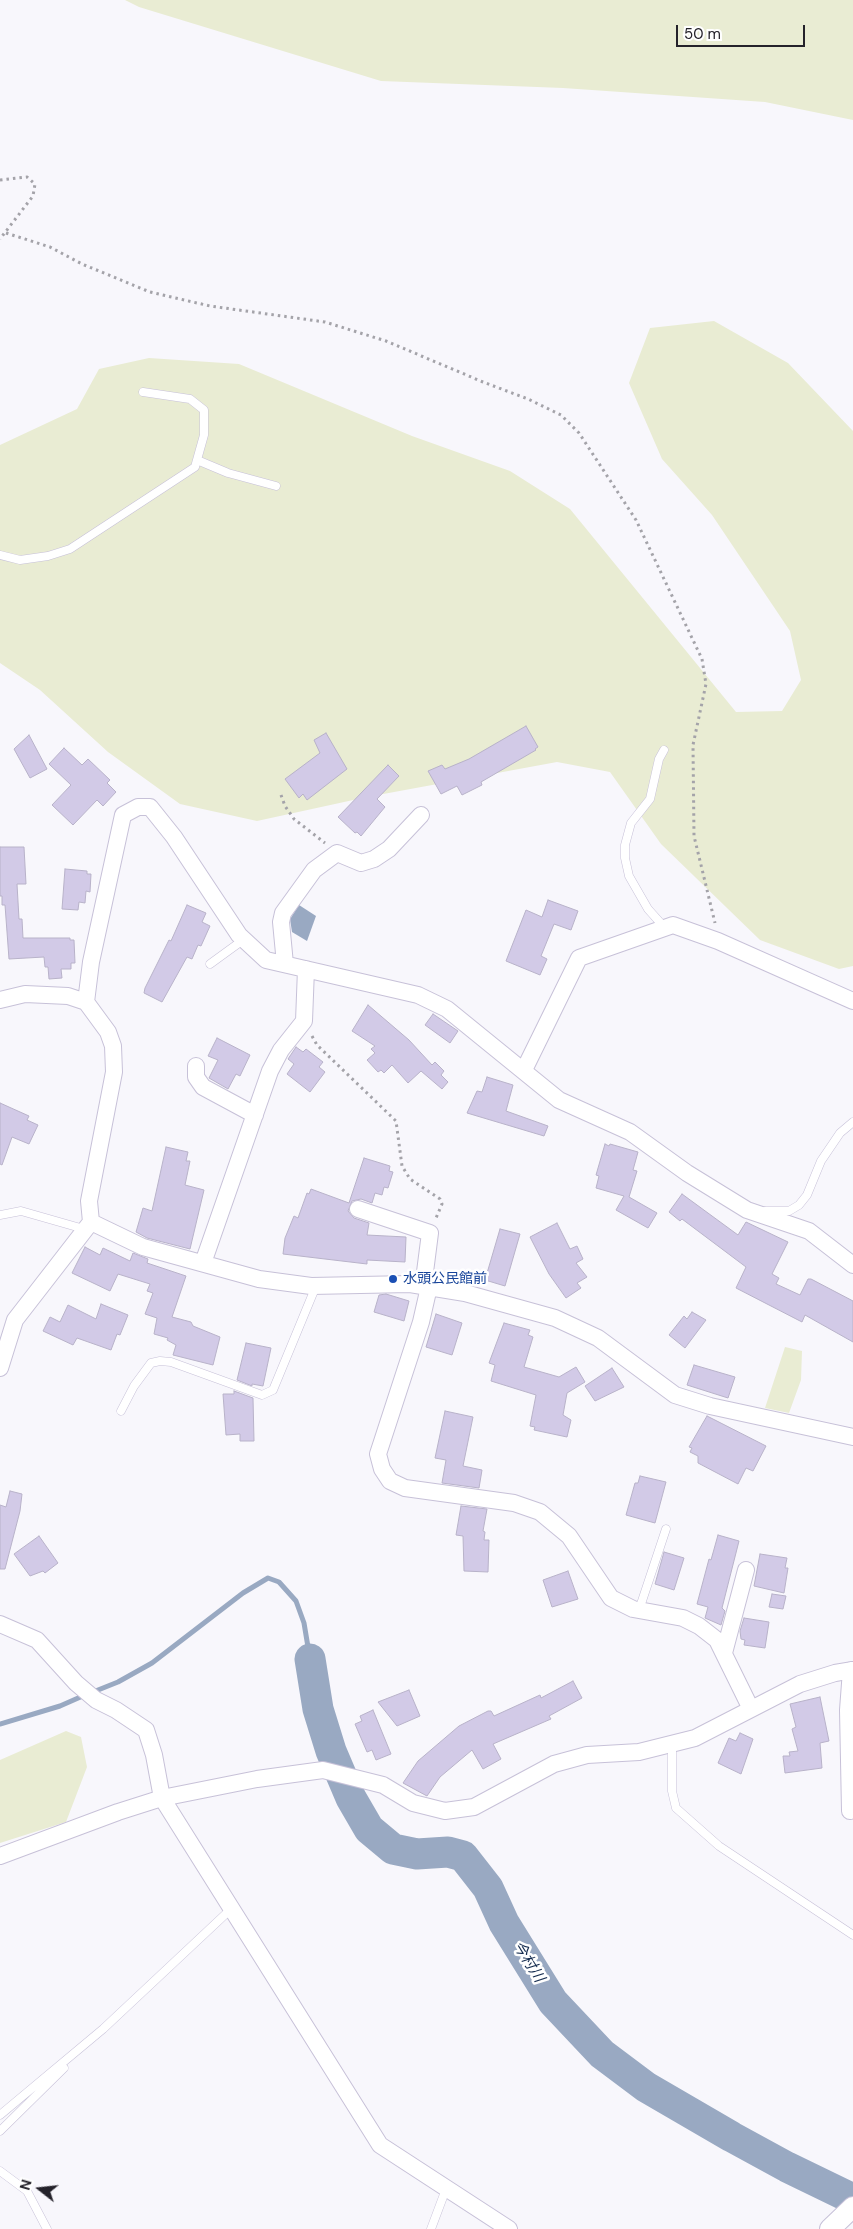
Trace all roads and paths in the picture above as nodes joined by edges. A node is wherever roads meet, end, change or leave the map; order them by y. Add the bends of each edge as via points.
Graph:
1 (0, 180) edge
2 (6, 233) junction
3 (0, 239) edge
4 (144, 392) dead end
5 (197, 460) junction
6 (276, 486) dead end
7 (0, 556) edge
8 (664, 750) dead end
9 (281, 795) dead end
10 (421, 815) dead end
11 (337, 853) junction
12 (665, 928) junction
13 (244, 940) junction
14 (718, 941) junction
15 (210, 964) dead end
16 (285, 964) junction
17 (306, 969) junction
18 (0, 1000) edge
19 (853, 1001) edge
20 (86, 1002) junction
21 (304, 1021) junction
22 (196, 1066) dead end
23 (524, 1070) junction
24 (255, 1115) junction
25 (853, 1122) edge
26 (358, 1209) dead end
27 (750, 1211) junction
28 (0, 1215) edge
29 (88, 1225) junction
30 (430, 1233) junction
31 (203, 1263) junction
32 (853, 1265) edge
33 (316, 1286) junction
34 (429, 1287) junction
35 (0, 1368) edge
36 (121, 1411) dead end
37 (853, 1436) edge
38 (666, 1528) dead end
39 (746, 1570) dead end
40 (639, 1610) junction
41 (0, 1624) edge
42 (724, 1653) junction
43 (852, 1670) edge
44 (752, 1709) junction
45 (672, 1744) junction
46 (162, 1798) junction
47 (850, 1811) dead end
48 (0, 1856) edge
49 (231, 1909) junction
50 (853, 1935) edge
51 (103, 2030) junction
52 (0, 2115) edge
53 (0, 2131) edge
54 (0, 2171) edge
55 (446, 2189) junction
56 (47, 2229) edge
57 (432, 2229) edge
58 (509, 2229) edge

1 - 2 path via 27,178 35,184 33,196
2 - 3 path
2 - 14 path via 50,247 150,292 210,306 325,322 386,341 561,415 579,433 636,520 702,660 706,684 693,745 694,836
4 - 5 lane via 190,399 204,410 204,435
5 - 6 lane via 228,473
5 - 7 lane via 195,467 70,550 20,560
8 - 12 lane via 650,799 631,823 624,858 629,876 643,901
9 - 11 path via 294,819
10 - 11 street via 389,849 374,858 361,863
11 - 16 street via 314,870 283,913
12 - 14 street via 673,925
12 - 23 street via 579,958
13 - 15 lane
13 - 16 street via 266,960
13 - 20 street via 150,807 138,807 123,815 91,962
14 - 19 street
16 - 17 street
17 - 21 street
17 - 23 street via 418,995 447,1009
18 - 20 street via 25,994 68,996
20 - 29 street via 108,1032 113,1046 114,1072 89,1201
21 - 24 street via 281,1050 270,1071
21 - 30 path via 317,1045 396,1121 402,1166 410,1179 440,1199 442,1204
22 - 24 street via 196,1077 203,1087
23 - 27 street via 559,1100 630,1132 687,1173
24 - 31 street
25 - 27 lane via 840,1133 821,1161 807,1195 799,1205 789,1211
26 - 30 street
27 - 32 street via 809,1231
28 - 29 lane via 21,1211
29 - 31 street via 143,1247
29 - 35 street via 15,1320
30 - 34 street via 425,1272
31 - 33 street via 258,1279
33 - 34 street via 392,1284
33 - 36 lane via 273,1390 262,1395 171,1362 160,1361 151,1363
34 - 37 street via 465,1293 555,1318 598,1338 675,1395 710,1406
34 - 40 street via 421,1322 378,1454 382,1469 390,1481 405,1488 514,1504 540,1512 569,1536 611,1598
38 - 40 lane
39 - 42 street
40 - 42 street via 683,1618 699,1626 717,1640
41 - 46 street via 37,1640 96,1700 146,1730
42 - 44 street
43 - 44 street via 800,1684
43 - 47 street via 848,1710
44 - 45 street via 695,1738
45 - 46 street via 639,1752 587,1755 554,1764 474,1807 445,1811 413,1803 383,1785 324,1770 257,1779
45 - 50 lane via 672,1791 676,1808 718,1846
46 - 48 street
46 - 49 street
49 - 51 lane
49 - 55 street via 380,2145
51 - 52 lane
51 - 53 lane
54 - 56 lane via 27,2191
55 - 57 lane
55 - 58 street

